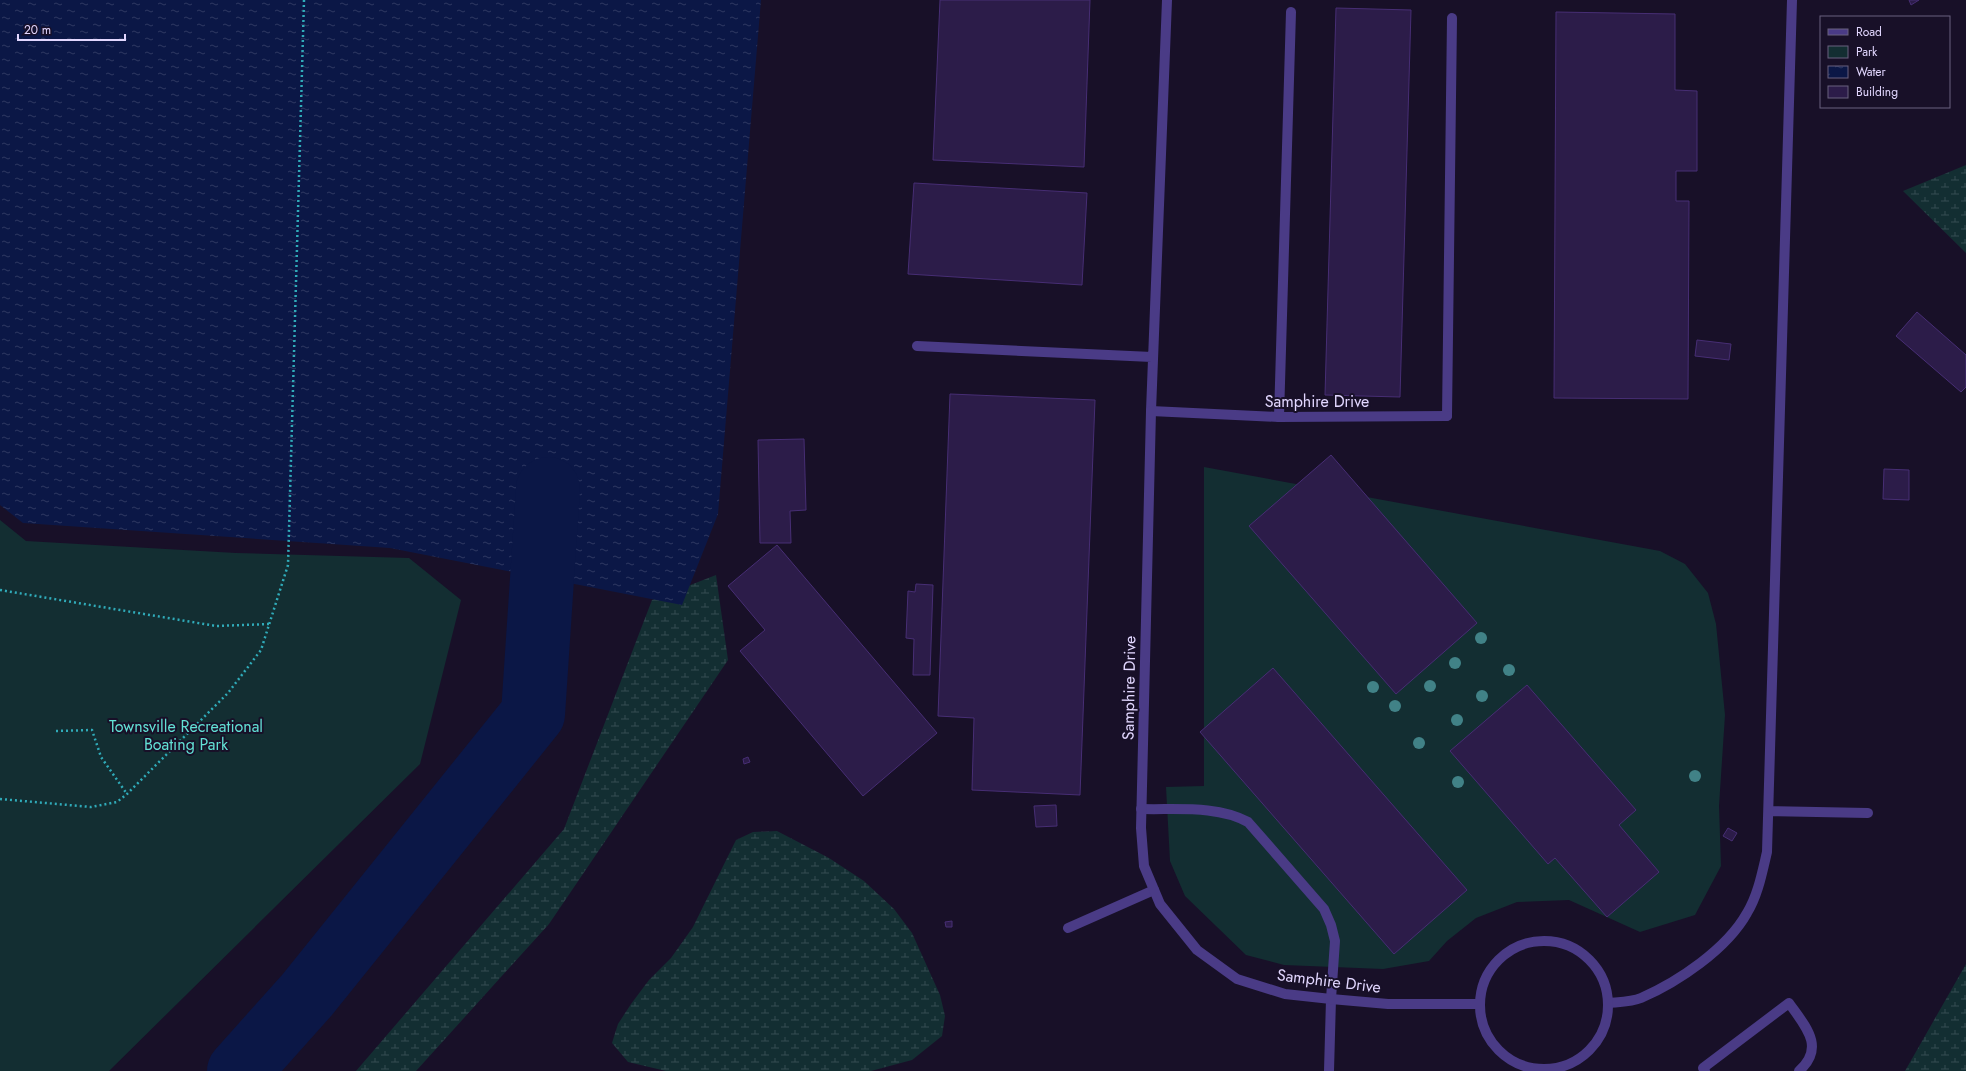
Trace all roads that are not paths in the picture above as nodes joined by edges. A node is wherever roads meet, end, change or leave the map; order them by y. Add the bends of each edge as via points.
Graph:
1 (1167, 0) edge
2 (1792, 0) edge
3 (1291, 12) dead end
4 (1452, 18) dead end
5 (917, 346) dead end
6 (1152, 357) junction
7 (1151, 411) junction
8 (1279, 417) junction
9 (1141, 809) junction
10 (1769, 811) junction
11 (1868, 813) dead end
12 (1154, 890) junction
13 (1068, 928) dead end
14 (1331, 999) junction
15 (1608, 1003) junction
16 (1480, 1004) junction
17 (1542, 1070) edge
18 (1329, 1071) edge
19 (1705, 1071) edge
20 (1799, 1071) edge

1 - 6 street
2 - 10 street
3 - 8 street
4 - 8 street, Samphire Drive via 1447,416
5 - 6 street
6 - 7 street
7 - 8 street, Samphire Drive
7 - 9 street, Samphire Drive
9 - 12 street, Samphire Drive via 1144,866
9 - 14 street via 1219,811 1248,822 1324,909 1335,940
10 - 11 street
10 - 15 street via 1767,852 1760,883 1747,913 1727,939 1697,967 1640,998
12 - 13 street
12 - 14 street, Samphire Drive via 1160,904 1197,950 1237,979 1285,994
14 - 16 street, Samphire Drive via 1388,1004
14 - 18 street
15 - 16 street via 1604,983 1593,964 1578,951 1559,942 1538,941 1517,946 1499,958 1487,975
15 - 17 street via 1606,1024 1596,1043 1582,1057 1563,1066
16 - 17 street via 1481,1018 1488,1038 1503,1054 1521,1065
19 - 20 street via 1702,1068 1789,1002 1810,1036 1813,1048 1808,1063

